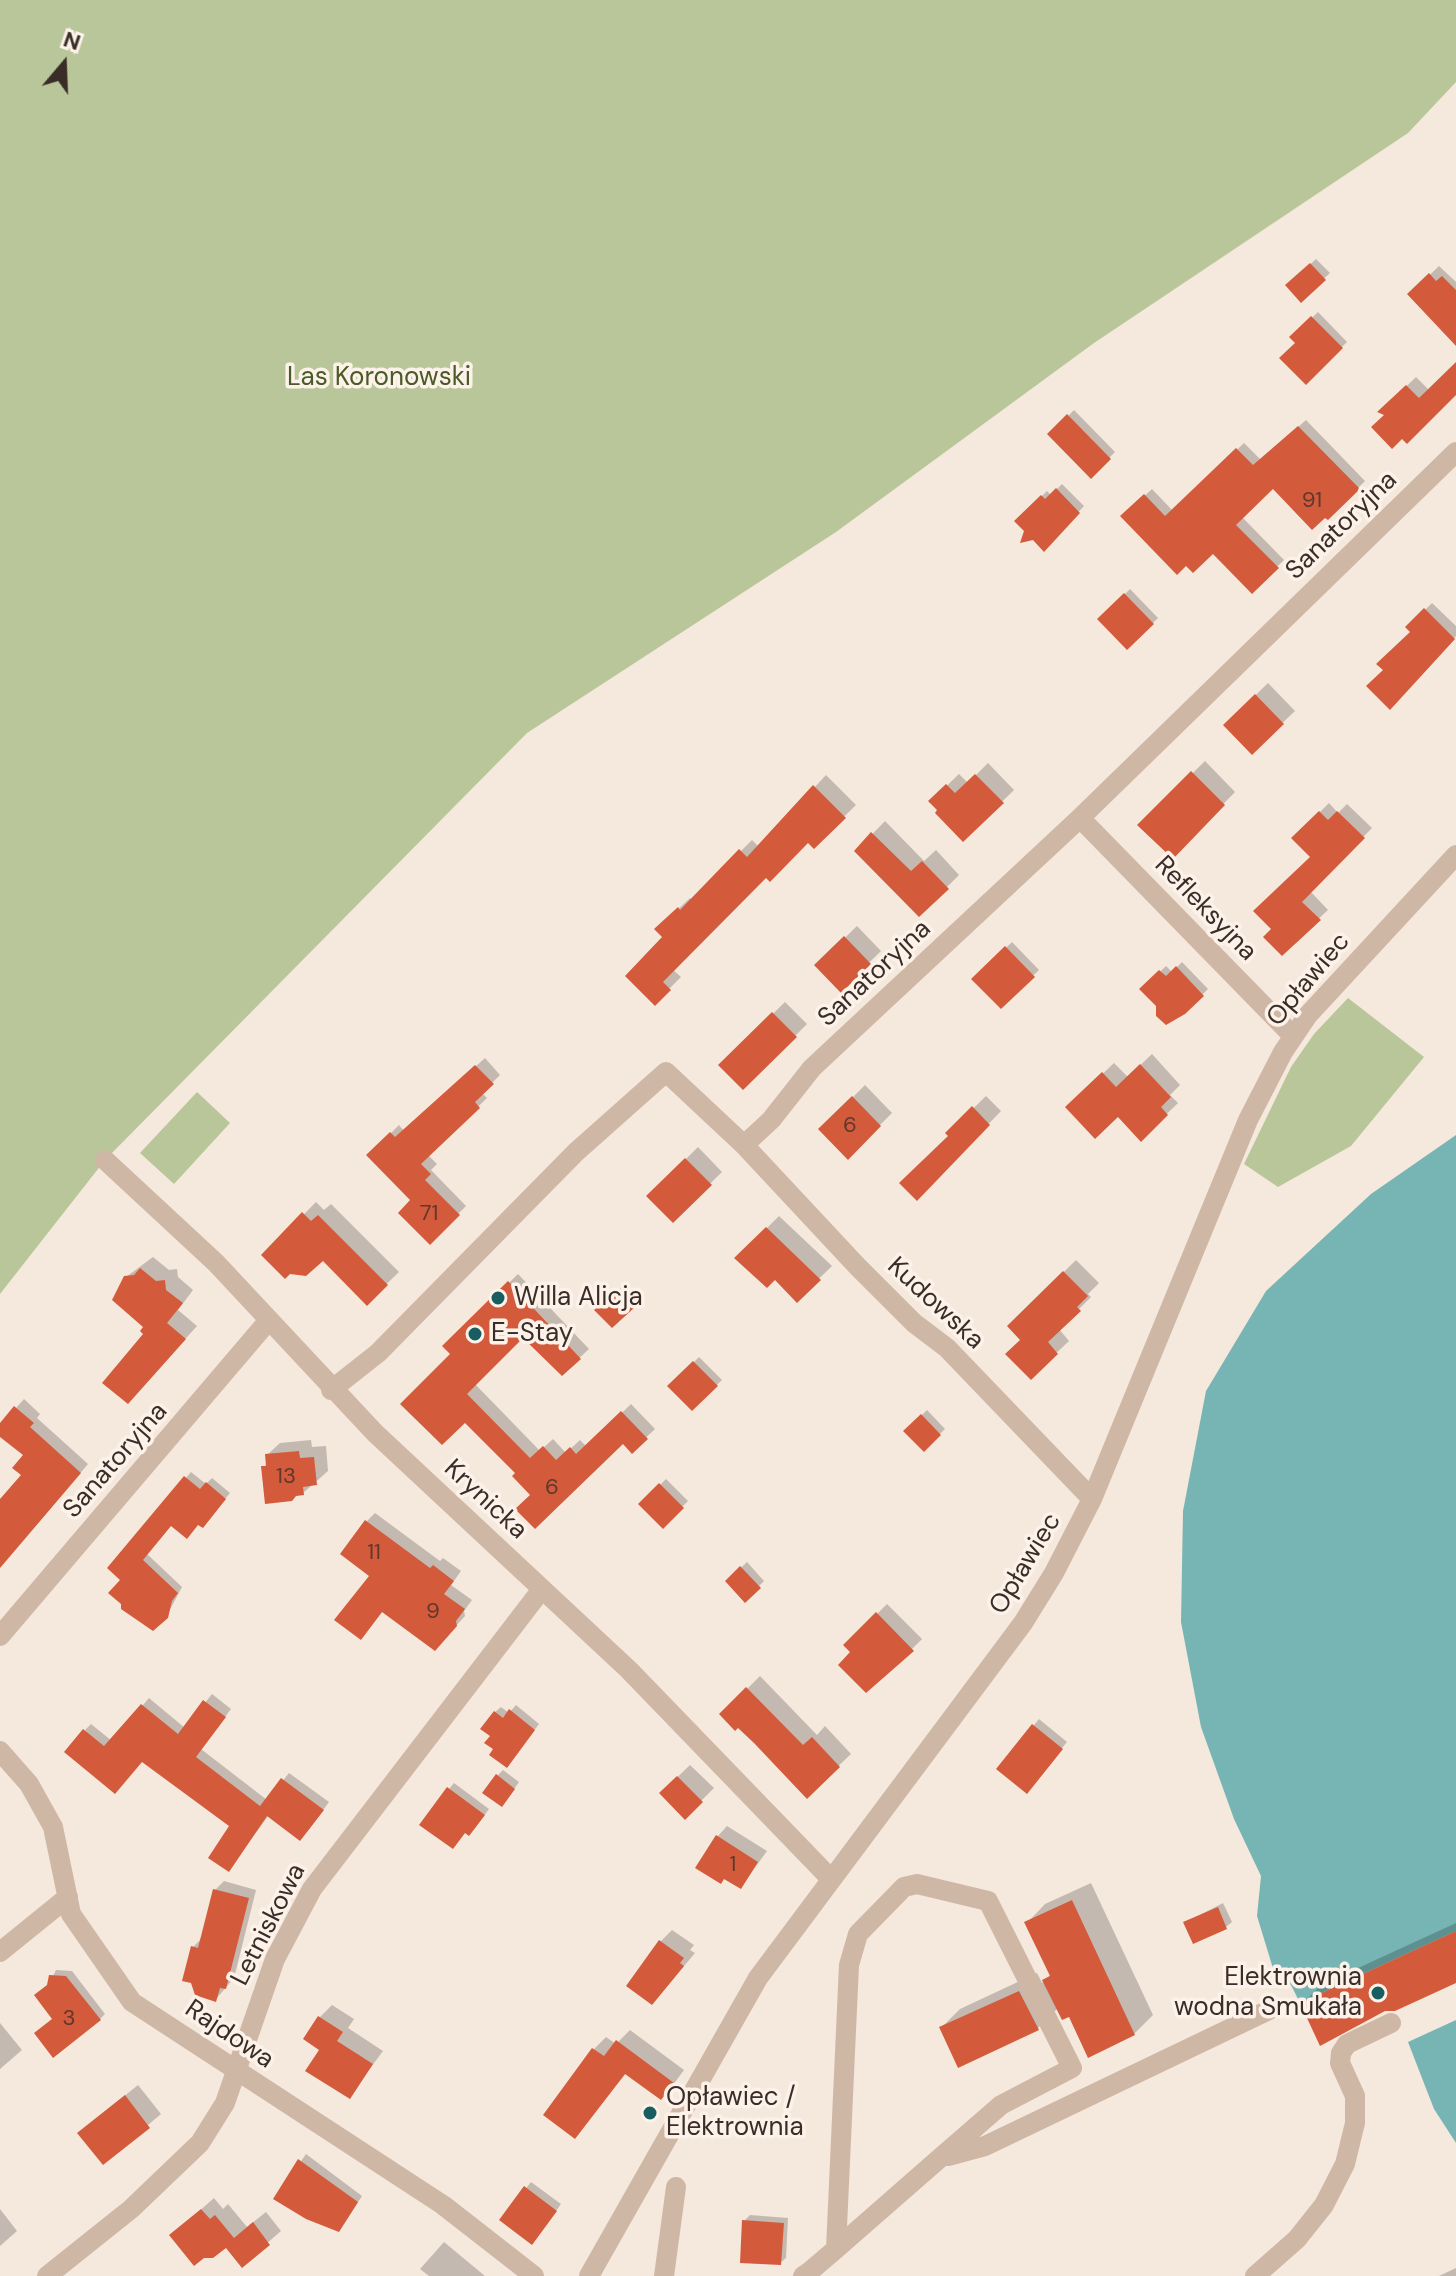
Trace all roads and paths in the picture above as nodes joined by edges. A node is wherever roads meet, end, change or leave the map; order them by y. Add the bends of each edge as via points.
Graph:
1 (1456, 452) edge
2 (1080, 818) junction
3 (1456, 855) edge
4 (1293, 1036) junction
5 (744, 1145) junction
6 (105, 1160) dead end
7 (269, 1320) junction
8 (331, 1390) junction
9 (1092, 1499) junction
10 (542, 1589) junction
11 (0, 1636) edge
12 (0, 1751) edge
13 (831, 1879) junction
14 (68, 1897) junction
15 (0, 1952) edge
16 (1269, 2010) dead end
17 (1391, 2023) dead end
18 (236, 2071) junction
19 (940, 2158) junction
20 (676, 2187) dead end
21 (836, 2249) junction
22 (47, 2276) edge
23 (534, 2276) edge
24 (589, 2276) edge
25 (664, 2276) edge
26 (803, 2276) edge
27 (1255, 2276) edge

1 - 2 street, Sanatoryjna
2 - 4 street, Refleksyjna
2 - 5 street, Sanatoryjna via 812,1068
3 - 4 street, Opławiec
4 - 9 street, Opławiec via 1248,1120
5 - 8 street via 666,1072 576,1152 378,1353
5 - 9 street, Kudowska via 857,1266 947,1348
6 - 7 street, Krynicka
7 - 8 street, Krynicka
7 - 11 street, Sanatoryjna
8 - 10 street, Krynicka
9 - 13 street, Opławiec via 1023,1623
10 - 13 street, Krynicka via 629,1670
10 - 18 street, Letniskowa via 312,1889 275,1959
12 - 14 street, Rajdowa via 29,1784 53,1827
13 - 24 street, Opławiec via 738,2010
14 - 15 street
14 - 18 street, Rajdowa via 71,1914 132,2002
16 - 19 street via 985,2146
17 - 27 street via 1347,2044 1341,2053 1340,2063 1355,2096 1345,2164 1324,2205 1297,2239
18 - 22 street, Letniskowa via 225,2103 200,2143 131,2209
18 - 23 street, Rajdowa via 443,2205
19 - 21 street
19 - 21 street via 1001,2105 1072,2068 988,1901 917,1884 904,1887 858,1934 849,1965
20 - 25 street
21 - 26 street

